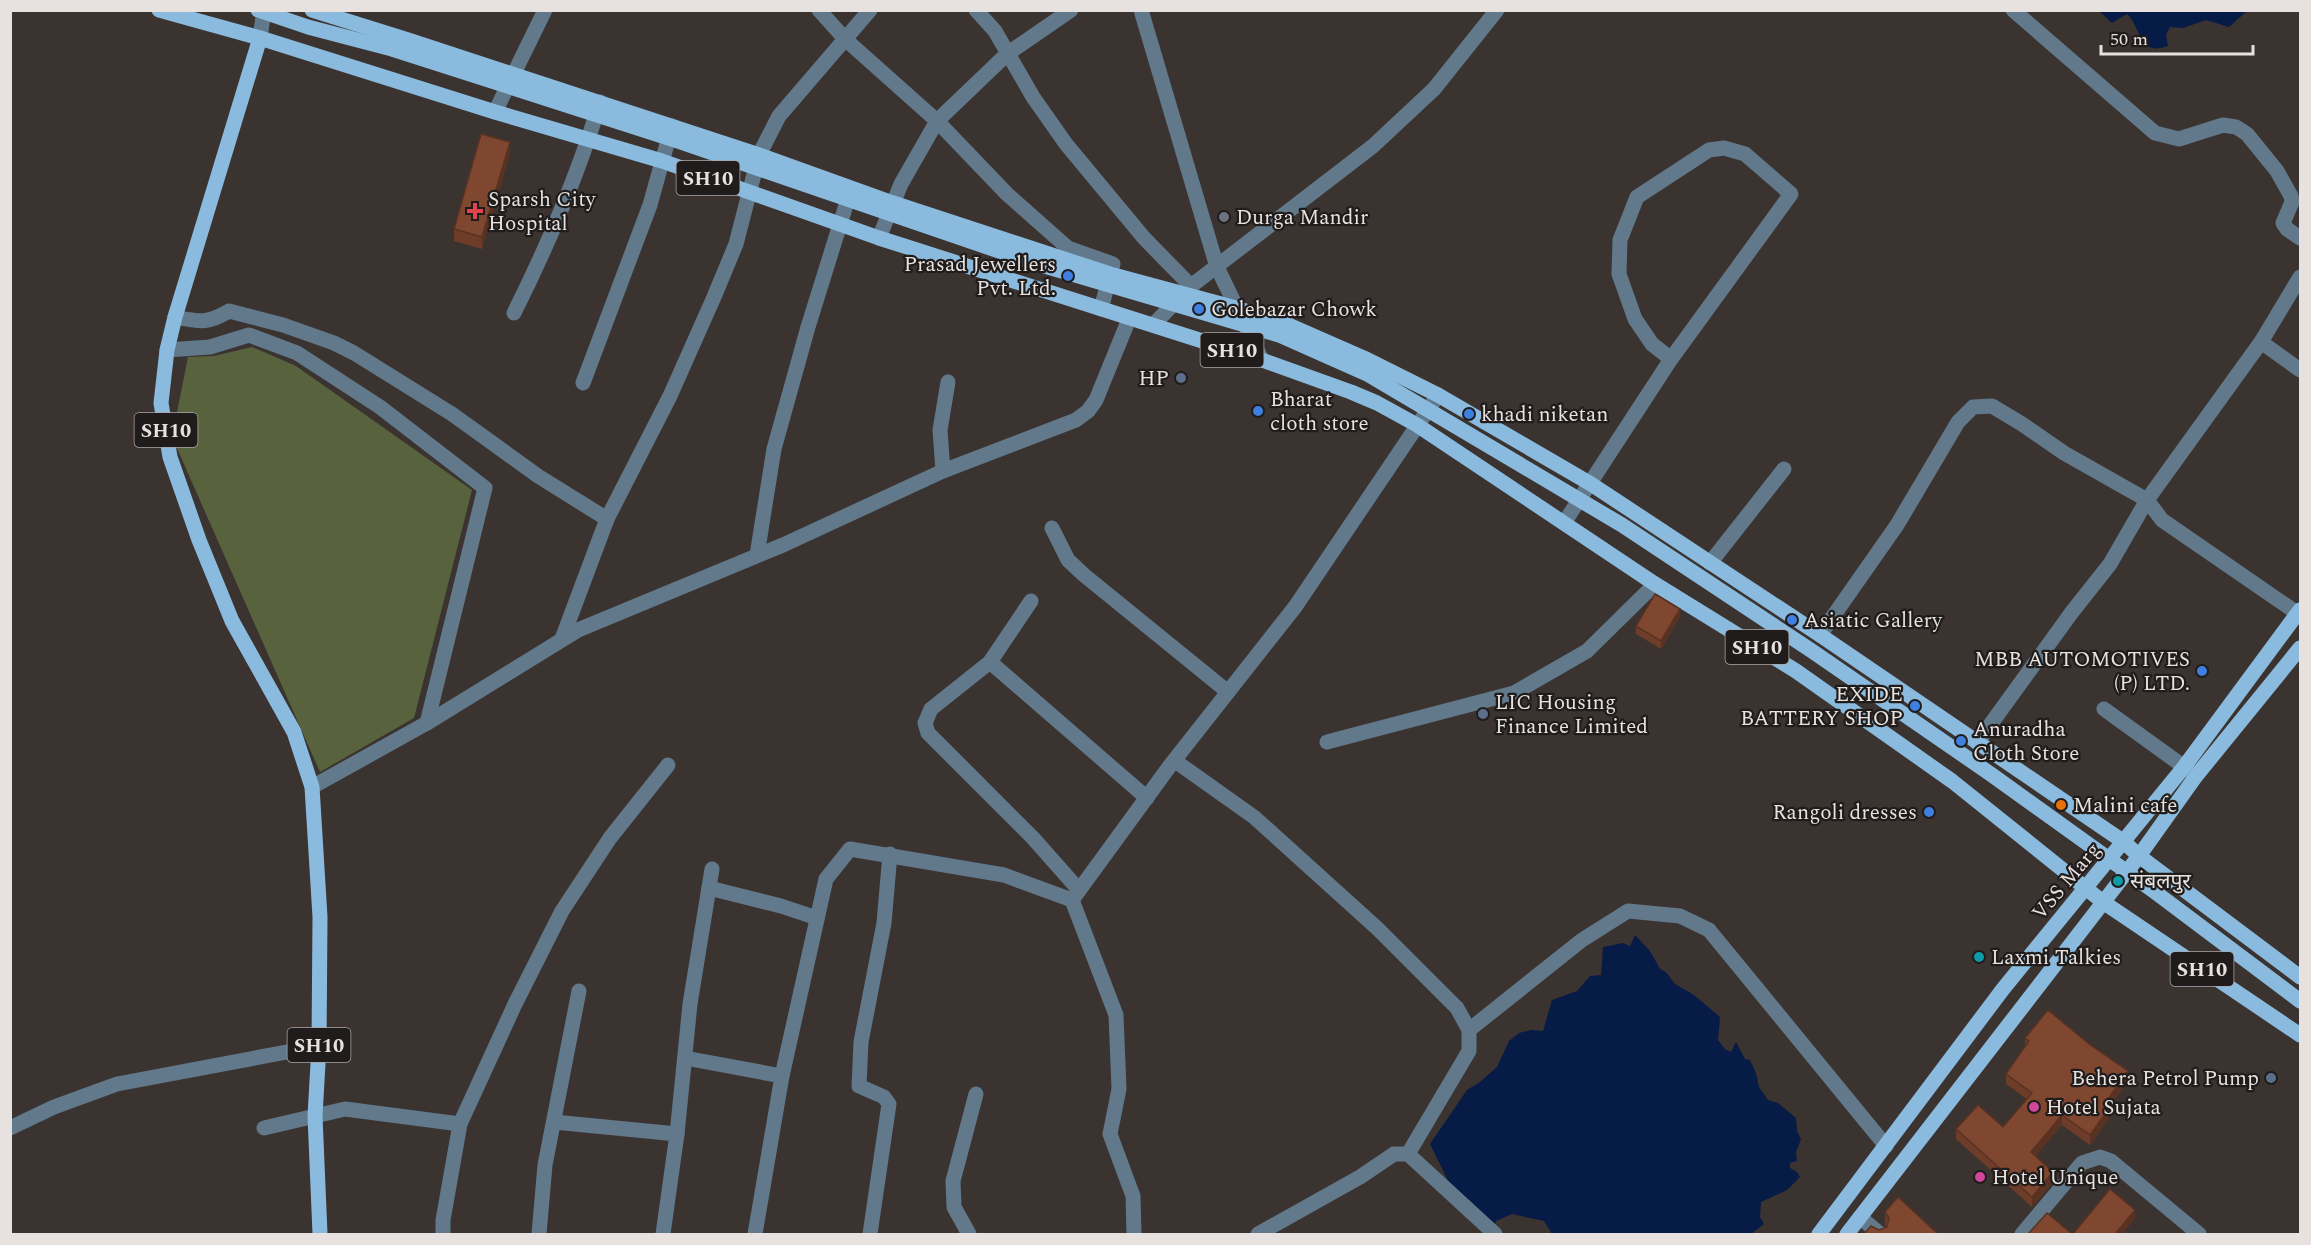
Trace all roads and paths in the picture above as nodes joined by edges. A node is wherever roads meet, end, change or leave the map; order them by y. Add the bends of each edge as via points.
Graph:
1 (159, 10) edge
2 (258, 10) edge
3 (264, 10) edge
4 (312, 10) edge
5 (545, 10) edge
6 (819, 10) edge
7 (870, 10) edge
8 (976, 10) edge
9 (1071, 10) edge
10 (1141, 10) edge
11 (1497, 10) edge
12 (2013, 10) edge
13 (260, 38) junction
14 (845, 39) junction
15 (1007, 54) junction
16 (514, 74) junction
17 (600, 102) junction
18 (495, 112) junction
19 (937, 121) junction
20 (672, 126) junction
21 (588, 139) junction
22 (759, 155) junction
23 (662, 161) junction
24 (851, 189) junction
25 (750, 192) junction
26 (893, 203) junction
27 (840, 225) junction
28 (879, 238) junction
29 (2301, 238) edge
30 (1216, 267) junction
31 (1110, 274) junction
32 (2301, 277) edge
33 (1187, 290) junction
34 (1236, 308) junction
35 (1101, 309) junction
36 (514, 313) dead end
37 (175, 317) junction
38 (1129, 319) junction
39 (1153, 325) junction
40 (2261, 342) junction
41 (167, 350) junction
42 (1671, 359) junction
43 (1262, 360) junction
44 (2301, 370) edge
45 (583, 382) dead end
46 (948, 382) dead end
47 (1438, 394) junction
48 (1417, 424) junction
49 (1784, 470) dead end
50 (943, 471) junction
51 (1591, 484) junction
52 (2147, 500) junction
53 (607, 519) junction
54 (1564, 523) junction
55 (1052, 528) dead end
56 (757, 555) junction
57 (1710, 563) junction
58 (1655, 584) junction
59 (1031, 601) dead end
60 (2300, 613) edge
61 (1820, 635) junction
62 (562, 639) junction
63 (2301, 648) edge
64 (990, 662) junction
65 (1228, 692) junction
66 (2104, 709) dead end
67 (427, 723) junction
68 (1327, 742) dead end
69 (1977, 743) junction
70 (1175, 761) junction
71 (668, 765) dead end
72 (2190, 772) junction
73 (312, 787) junction
74 (1147, 798) junction
75 (2124, 842) junction
76 (890, 855) junction
77 (2139, 856) junction
78 (712, 869) dead end
79 (709, 888) junction
80 (2086, 889) junction
81 (1076, 895) junction
82 (2103, 902) junction
83 (818, 918) junction
84 (2301, 976) edge
85 (579, 991) dead end
86 (2301, 1001) edge
87 (1469, 1030) junction
88 (2301, 1035) edge
89 (319, 1046) junction
90 (685, 1058) junction
91 (782, 1076) junction
92 (976, 1094) dead end
93 (315, 1116) junction
94 (554, 1122) junction
95 (460, 1124) junction
96 (10, 1128) edge
97 (264, 1128) dead end
98 (677, 1134) junction
99 (1886, 1146) junction
100 (1408, 1154) junction
101 (1860, 1217) junction
102 (1278, 1229) edge
103 (320, 1234) edge
104 (443, 1234) edge
105 (459, 1234) edge
106 (539, 1234) edge
107 (663, 1234) edge
108 (755, 1234) edge
109 (870, 1234) edge
110 (969, 1234) edge
111 (1134, 1234) edge
112 (1258, 1234) edge
113 (1495, 1234) edge
114 (1819, 1234) edge
115 (1847, 1234) edge
116 (1880, 1234) edge
117 (2022, 1234) edge
118 (2199, 1234) edge

1 - 13 main road
2 - 86 main road, bridge via 678,141 1031,262 1280,335 1369,375 1622,525 1812,651 2116,864
3 - 13 street
4 - 16 main road
5 - 16 street
6 - 14 street
7 - 14 street
8 - 15 street via 995,31
9 - 15 street
10 - 30 street
11 - 30 street via 1434,89 1373,146
12 - 29 street via 2155,133 2179,139 2223,125 2247,134 2277,171 2291,196 2283,223
13 - 18 main road, SH10
13 - 37 main road, SH10
14 - 19 street
14 - 22 street via 780,116
15 - 19 street
15 - 33 street via 1066,144
16 - 17 main road
16 - 18 street
17 - 20 main road
17 - 21 street
18 - 21 main road, SH10
19 - 26 street
19 - 31 street via 1007,195 1068,248 1113,264
20 - 22 main road
20 - 23 street
21 - 23 main road, SH10
21 - 36 street via 551,237
22 - 24 main road
22 - 25 street
23 - 25 main road, SH10
23 - 45 street via 650,206
24 - 26 main road
24 - 27 street
25 - 27 main road, SH10
25 - 53 street via 736,244 714,297 670,396
26 - 28 street
26 - 31 main road
27 - 28 main road, SH10
27 - 56 street via 774,449
28 - 35 main road, SH10
30 - 33 street
30 - 34 street
31 - 33 main road
31 - 35 street
32 - 40 street
33 - 34 main road
33 - 39 street
34 - 43 street
34 - 47 main road via 1291,326
35 - 38 main road, SH10
37 - 41 main road, SH10
37 - 53 street via 203,322 230,311 334,343 452,414 538,476
38 - 39 main road, SH10
38 - 50 street via 1088,411 1076,420
39 - 43 main road, SH10
40 - 44 street
40 - 52 street
41 - 67 street via 210,347 249,335 297,353 380,407 485,488
41 - 73 main road, SH10 via 161,403 170,457 232,621 294,732
42 - 42 street via 1791,194 1745,154 1724,148 1709,150 1637,198 1620,240 1619,274 1635,319 1652,344
42 - 51 street
43 - 48 main road, SH10 via 1351,392
46 - 50 street via 940,430
47 - 48 street
47 - 51 main road
48 - 54 main road, SH10
48 - 65 street via 1295,607
49 - 57 street
50 - 56 street
51 - 54 street
51 - 57 main road
52 - 60 street via 2162,520
52 - 61 street via 1992,406 1974,407 1958,422 1897,525
52 - 69 street via 2110,564
53 - 62 street
54 - 58 main road, SH10
55 - 65 street via 1076,568
56 - 62 street
57 - 61 main road
58 - 68 street via 1587,651 1514,693
58 - 80 main road, SH10 via 1796,671 1952,781
59 - 64 street
60 - 72 main road, VSS Marg
61 - 69 main road
62 - 67 street
63 - 72 main road, VSS Marg
64 - 74 street
64 - 81 street via 932,709 925,723 928,733 1034,838
65 - 70 street
66 - 72 street
67 - 73 street
69 - 75 main road
70 - 74 street
70 - 87 street via 1254,817 1378,930 1456,1008
71 - 95 street via 610,838 562,911
72 - 75 main road, VSS Marg
72 - 77 main road, VSS Marg
73 - 89 main road, SH10 via 320,917
74 - 81 street
75 - 77 main road
75 - 80 main road, VSS Marg
76 - 81 street via 1004,875
76 - 83 street via 850,849 826,879
76 - 109 street via 884,923 858,1078 859,1086 884,1097 889,1104
77 - 82 main road, VSS Marg
77 - 84 main road
78 - 79 street
79 - 83 street
79 - 90 street
80 - 82 main road, SH10
80 - 99 main road, VSS Marg via 2003,989
81 - 111 street via 1116,1015 1119,1089 1110,1134 1133,1196
82 - 88 main road, SH10
82 - 101 main road, VSS Marg
83 - 91 street
85 - 94 street
87 - 99 street via 1582,940 1628,912 1680,916 1709,930
87 - 100 street via 1469,1051
89 - 93 main road, SH10
89 - 96 street via 117,1084
90 - 91 street
90 - 98 street
91 - 108 street
92 - 110 street via 953,1181 954,1207
93 - 95 street via 345,1109
93 - 97 street
93 - 103 main road, SH10
94 - 98 street
94 - 106 street via 545,1165
95 - 104 street
98 - 107 street
99 - 114 main road, VSS Marg
100 - 102 street via 1394,1154
100 - 113 street
101 - 115 main road, VSS Marg
101 - 116 street
102 - 112 street
104 - 105 street
117 - 118 street via 2082,1163 2100,1157 2111,1161

